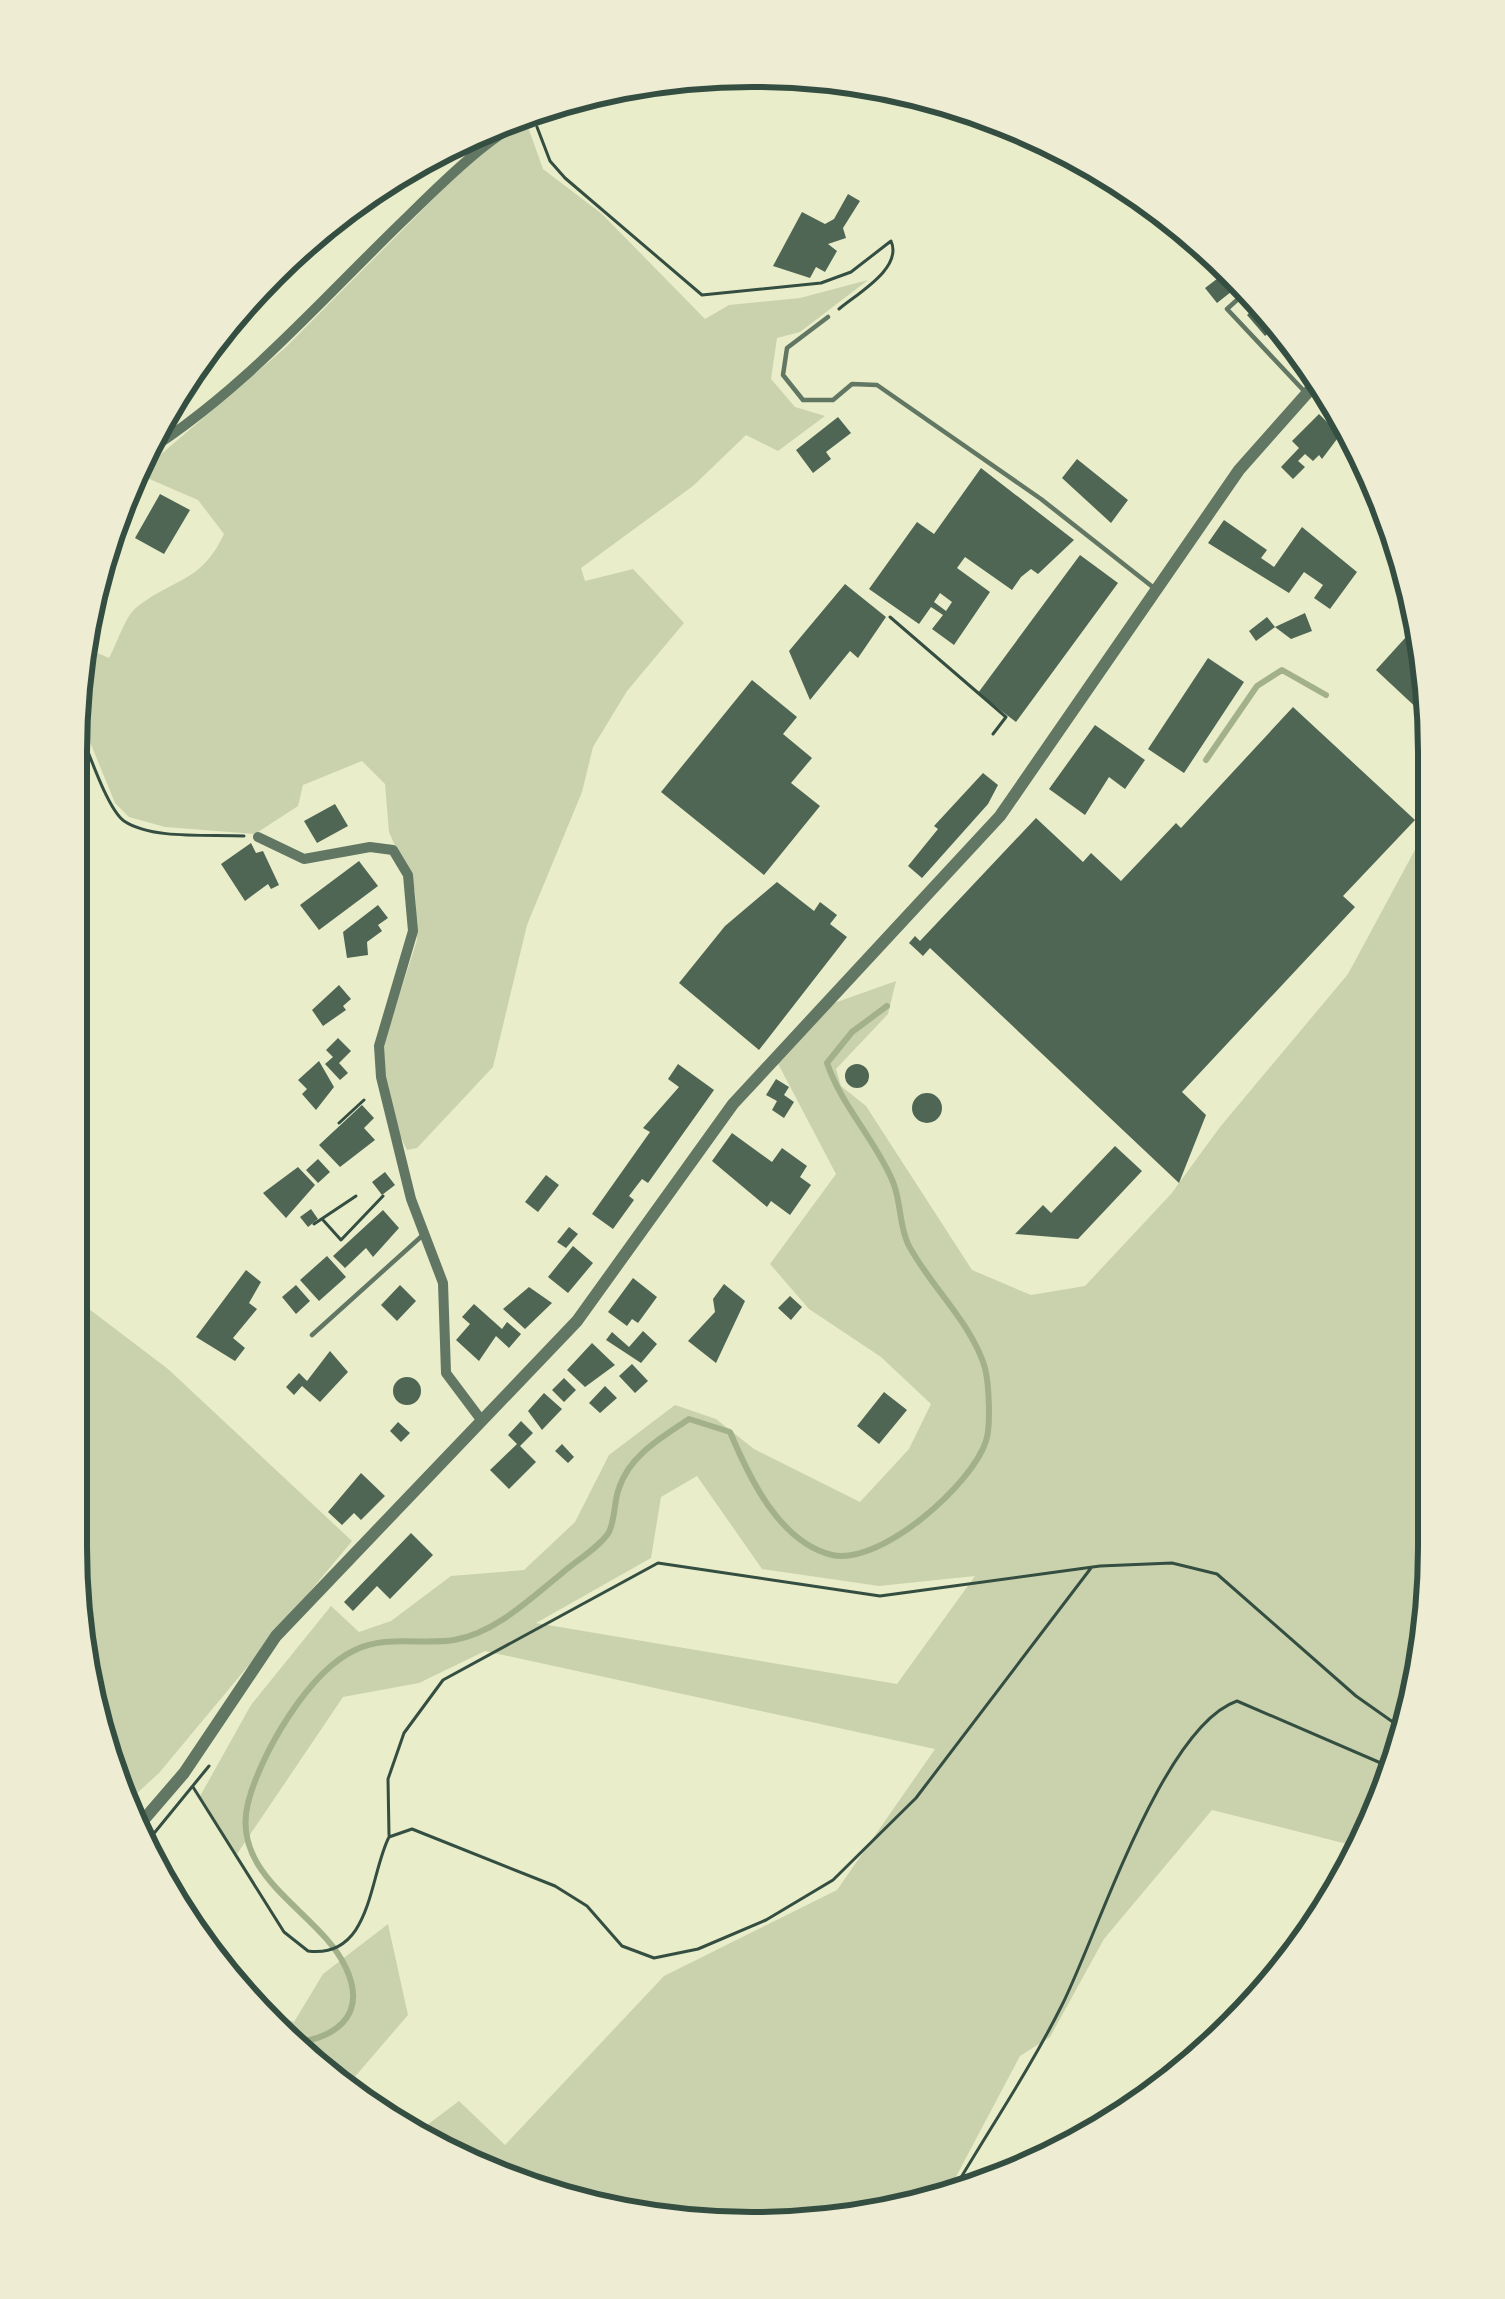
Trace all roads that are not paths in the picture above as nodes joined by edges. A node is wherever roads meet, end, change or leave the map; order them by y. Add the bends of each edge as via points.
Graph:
1 (488, 142) edge
2 (1239, 299) edge
3 (828, 317) road end
4 (1309, 388) edge
5 (1305, 392) junction
6 (165, 441) edge
7 (1154, 588) junction
8 (258, 837) road end
9 (425, 1233) junction
10 (312, 1335) dead end
11 (482, 1421) junction
12 (146, 1818) edge

1 - 6 street
2 - 5 lane via 1227,309
3 - 7 lane via 787,348 783,375 803,400 877,385
4 - 5 street
5 - 7 street
7 - 11 street via 1000,816 733,1104 577,1321
8 - 9 street via 304,859 393,850 407,874 412,931 379,1046 385,1096
9 - 10 lane
9 - 11 street via 446,1303 446,1373
11 - 12 street via 276,1636

